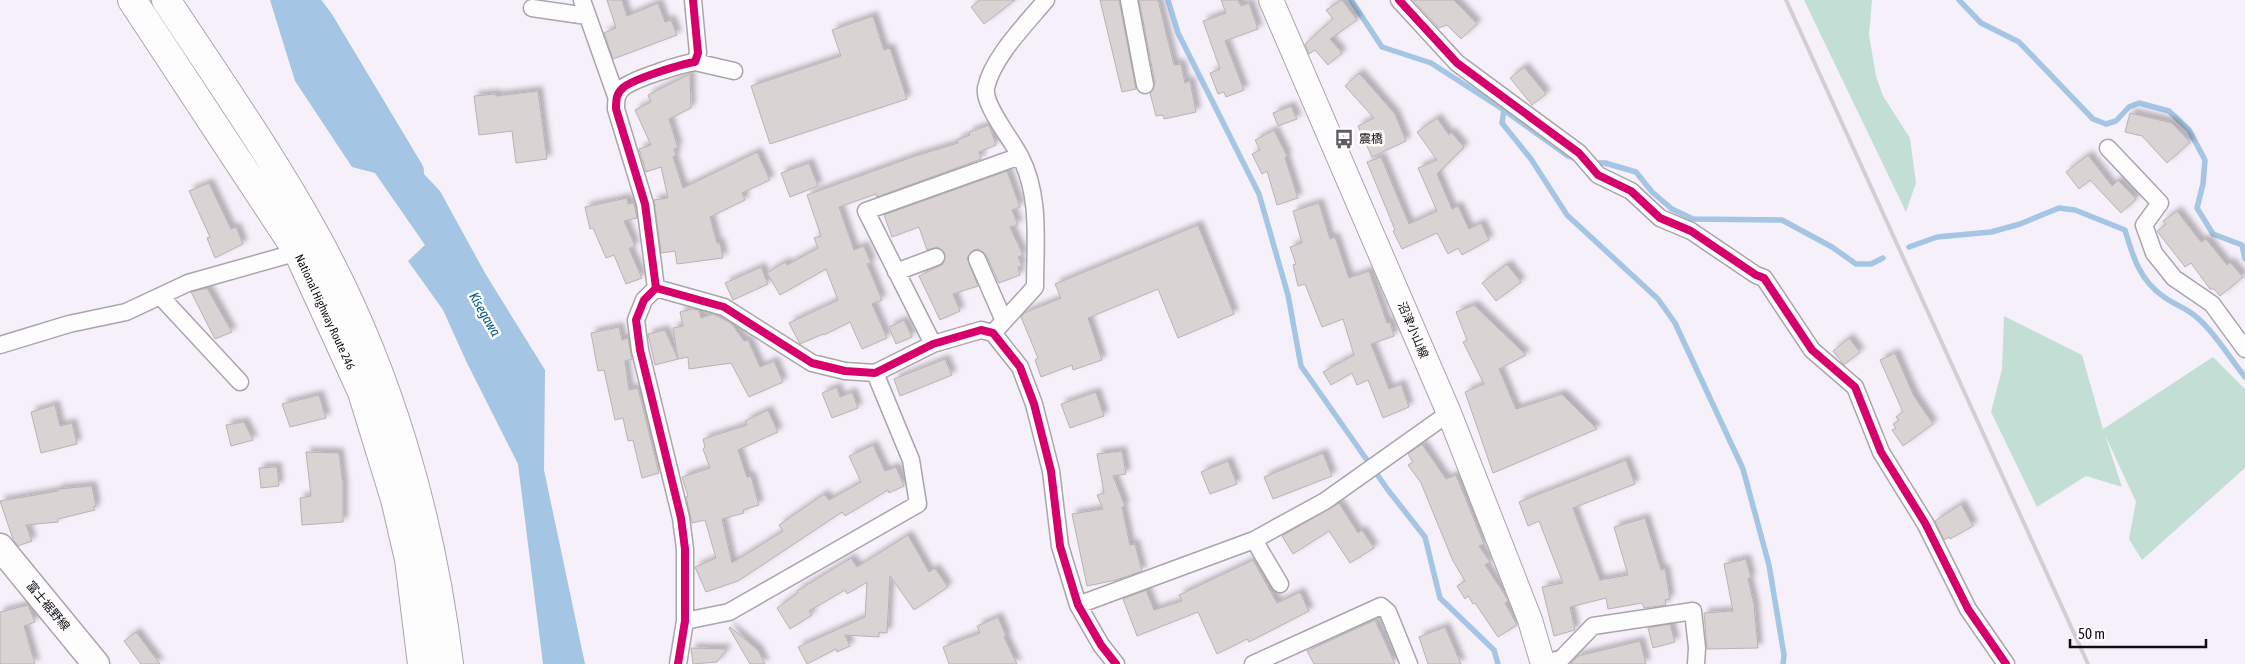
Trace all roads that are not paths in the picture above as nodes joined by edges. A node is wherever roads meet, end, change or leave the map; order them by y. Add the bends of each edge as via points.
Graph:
1 (132, 0) edge
2 (166, 0) edge
3 (582, 0) edge
4 (693, 0) edge
5 (1129, 0) edge
6 (1271, 0) edge
7 (1399, 0) edge
8 (1039, 3) edge
9 (532, 8) dead end
10 (587, 16) junction
11 (695, 62) junction
12 (734, 70) dead end
13 (1145, 85) dead end
14 (616, 96) junction
15 (2108, 148) dead end
16 (1020, 156) junction
17 (298, 252) junction
18 (936, 257) dead end
19 (977, 259) dead end
20 (896, 272) junction
21 (656, 288) junction
22 (161, 297) junction
23 (999, 327) junction
24 (933, 344) junction
25 (0, 345) edge
26 (2245, 348) edge
27 (874, 373) junction
28 (240, 382) dead end
29 (1450, 413) junction
30 (398, 427) junction
31 (1254, 540) junction
32 (0, 547) edge
33 (1280, 584) dead end
34 (1078, 605) junction
35 (416, 614) junction
36 (685, 622) junction
37 (96, 664) edge
38 (412, 664) edge
39 (422, 664) edge
40 (449, 664) edge
41 (468, 664) edge
42 (678, 664) edge
43 (1116, 664) edge
44 (1252, 664) edge
45 (1410, 664) edge
46 (1544, 664) edge
47 (1696, 664) edge
48 (2006, 664) edge

1 - 17 highway, National Highway Route 246
2 - 30 highway, National Highway Route 246 via 318,240 370,348
3 - 10 street
4 - 11 street via 698,53
5 - 13 street
6 - 29 main road, 沼津小山線
7 - 48 street via 1457,63 1581,156 1598,175 1631,190 1660,218 1691,231 1764,278 1812,350 1854,387 1881,452 1925,523 1968,609
8 - 16 street via 993,67 986,90 996,118
9 - 10 street
10 - 14 street
11 - 12 street
11 - 14 street via 624,87
14 - 21 street via 616,109 645,204
15 - 26 street via 2160,204 2144,225 2154,253 2174,278 2212,304
16 - 20 street via 866,211
16 - 23 street via 1034,193 1035,287
17 - 22 street via 188,282
17 - 35 highway, National Highway Route 246 via 362,392 380,446 409,559
18 - 20 street
19 - 23 street
20 - 24 street
21 - 27 street via 724,307 812,363 845,371
21 - 36 street via 644,300 636,320 640,350 681,518 685,549
22 - 25 street via 126,312 70,324
22 - 28 street
23 - 24 street
23 - 34 street via 1020,367 1034,404 1051,471 1060,546
24 - 27 street
27 - 36 street via 912,460 918,504 729,612
29 - 31 street via 1325,501
29 - 46 main road, 沼津小山線
30 - 40 highway, National Highway Route 246 via 423,520 444,620
30 - 41 highway via 437,522
31 - 33 street
31 - 34 street
32 - 37 main road, 富士裾野線
34 - 43 street
35 - 38 highway
35 - 39 highway, National Highway Route 246
36 - 42 street
44 - 45 street via 1381,606 1388,612
46 - 47 street via 1562,658 1593,626 1694,611

